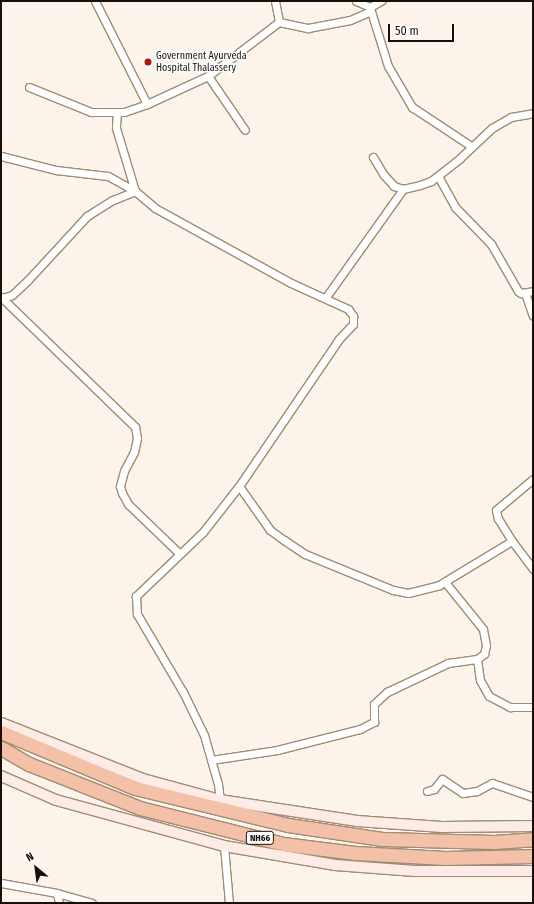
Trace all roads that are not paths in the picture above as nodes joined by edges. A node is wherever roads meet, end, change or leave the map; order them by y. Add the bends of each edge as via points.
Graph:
1 (95, 1) edge
2 (275, 1) edge
3 (356, 1) edge
4 (381, 1) edge
5 (370, 10) junction
6 (279, 22) junction
7 (208, 76) junction
8 (29, 87) dead end
9 (147, 104) junction
10 (117, 112) junction
11 (533, 113) edge
12 (245, 130) dead end
13 (471, 146) junction
14 (1, 156) edge
15 (373, 157) dead end
16 (438, 176) junction
17 (403, 189) junction
18 (135, 191) junction
19 (533, 291) edge
20 (525, 293) junction
21 (2, 298) edge
22 (326, 298) junction
23 (533, 316) edge
24 (533, 479) edge
25 (239, 486) junction
26 (512, 541) junction
27 (180, 554) junction
28 (533, 569) edge
29 (445, 582) junction
30 (477, 659) junction
31 (533, 707) edge
32 (1, 723) edge
33 (1, 732) edge
34 (1, 748) edge
35 (211, 760) junction
36 (1, 776) edge
37 (427, 791) dead end
38 (533, 797) edge
39 (220, 800) junction
40 (533, 826) edge
41 (533, 839) edge
42 (224, 846) junction
43 (533, 856) edge
44 (533, 871) edge
45 (1, 883) edge
46 (57, 893) junction
47 (59, 903) edge
48 (92, 903) edge
49 (229, 903) edge

1 - 9 street
2 - 6 street
3 - 5 street
4 - 5 street
5 - 6 street via 350,20 308,28
5 - 13 street via 388,66 412,107
6 - 7 street
7 - 9 street
7 - 12 street
8 - 10 street via 91,112
9 - 10 street
10 - 18 street via 116,128
11 - 13 street via 511,117 492,128
13 - 16 street
14 - 18 street via 56,170 108,176
15 - 17 street via 394,186
16 - 17 street via 431,181
16 - 20 street via 455,207 491,244 518,291
17 - 22 street
18 - 21 street via 113,200 87,216 27,281 12,295
18 - 22 street via 155,208 291,283
19 - 20 street
20 - 23 street
21 - 27 street via 135,427 137,438 134,452 124,471 120,486 122,493 128,504
22 - 25 street via 348,309 353,316 353,324 339,339
24 - 26 street via 496,510 498,519
25 - 27 street via 203,532
25 - 29 street via 270,530 305,554 393,590 418,591
26 - 28 street
26 - 29 street
27 - 35 street via 136,596 137,614 183,692 204,735
29 - 30 street via 483,628 486,645 484,654
30 - 31 street via 480,680 489,696 510,707
30 - 35 street via 448,663 387,692 374,704 374,722 349,734 277,750
32 - 39 street via 143,779
33 - 41 highway, NH66 via 135,788 288,825 382,839 494,842
34 - 43 highway, NH66 via 29,764 140,808 283,844 356,853 445,858
35 - 39 street
36 - 42 street via 56,800
37 - 38 street via 434,789 442,779 463,793 477,791 492,783
39 - 40 street via 357,821 442,827
42 - 44 street via 342,865 415,871
42 - 49 street
45 - 46 street
46 - 47 street
46 - 48 street

